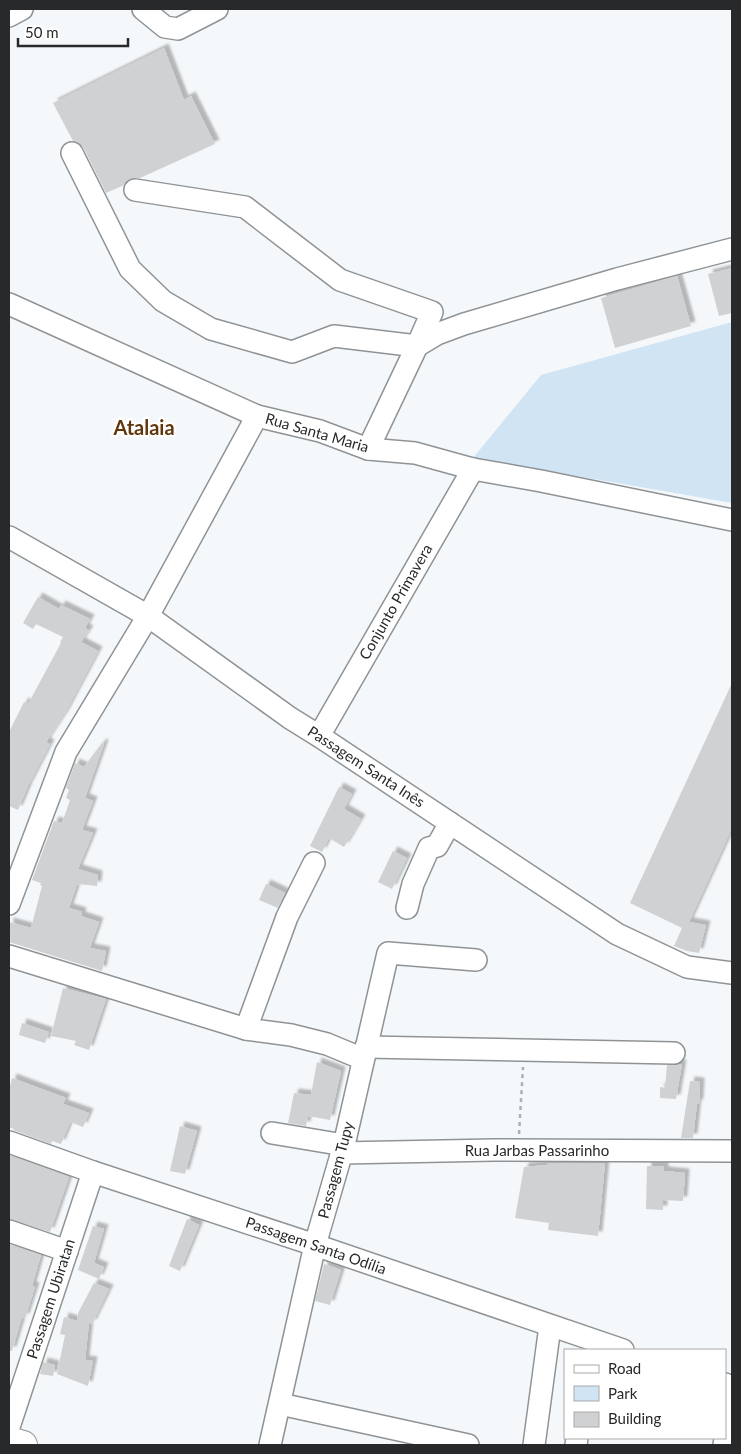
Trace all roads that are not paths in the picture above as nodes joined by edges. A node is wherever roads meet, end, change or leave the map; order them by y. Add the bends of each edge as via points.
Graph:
1 (22, 9) edge
2 (143, 9) edge
3 (216, 9) edge
4 (9, 16) edge
5 (72, 153) dead end
6 (136, 190) dead end
7 (732, 249) edge
8 (9, 304) edge
9 (417, 346) junction
10 (257, 416) junction
11 (368, 449) junction
12 (473, 469) junction
13 (732, 520) edge
14 (9, 537) edge
15 (148, 616) junction
16 (319, 736) junction
17 (450, 823) junction
18 (314, 863) dead end
19 (9, 904) edge
20 (407, 908) dead end
21 (9, 956) edge
22 (476, 960) dead end
23 (732, 973) edge
24 (246, 1029) junction
25 (364, 1053) junction
26 (674, 1053) dead end
27 (272, 1133) dead end
28 (9, 1142) edge
29 (342, 1149) junction
30 (732, 1151) edge
31 (93, 1172) junction
32 (9, 1231) edge
33 (316, 1245) junction
34 (66, 1251) junction
35 (550, 1326) junction
36 (595, 1346) edge
37 (616, 1349) edge
38 (732, 1403) edge
39 (280, 1404) junction
40 (9, 1427) edge
41 (726, 1434) edge
42 (9, 1441) edge
43 (23, 1445) edge
44 (270, 1445) edge
45 (468, 1445) edge
46 (534, 1445) edge

1 - 4 street
2 - 3 street via 165,27 178,29
5 - 9 street via 130,269 163,301 211,329 292,352 334,336
6 - 9 street via 244,207 340,280 432,312
7 - 9 street via 464,324
8 - 10 street, Rua Santa Maria
9 - 11 street
10 - 11 street, Rua Santa Maria via 320,431
10 - 15 street
11 - 12 street, Rua Santa Maria via 415,453
12 - 13 street, Rua Santa Maria
12 - 16 street, Conjunto Primavera
14 - 15 street, Passagem Santa Inês
15 - 16 street, Passagem Santa Inês
15 - 19 street via 66,752
16 - 17 street, Passagem Santa Inês
17 - 20 street via 438,846 429,848 413,884
17 - 23 street, Passagem Santa Inês via 617,934 687,967
18 - 24 street via 287,917
21 - 24 street
22 - 25 street, Passagem Tupy via 388,953
24 - 25 street via 291,1035
25 - 26 street via 524,1050
25 - 29 street, Passagem Tupy
27 - 29 street, Rua Jarbas Passarinho
28 - 31 street, Passagem Santa Odília
29 - 30 street, Rua Jarbas Passarinho
29 - 33 street, Passagem Tupy
31 - 33 street, Passagem Santa Odília
31 - 34 street, Passagem Ubiratan
32 - 34 street
33 - 35 street, Passagem Santa Odília
33 - 39 street, Passagem Tupy
34 - 40 street, Passagem Ubiratan
35 - 36 street, Passagem Santa Odília
35 - 46 street
36 - 37 street, Passagem Santa Odília
38 - 41 street
39 - 44 street, Passagem Tupy
39 - 45 street
42 - 43 main road

